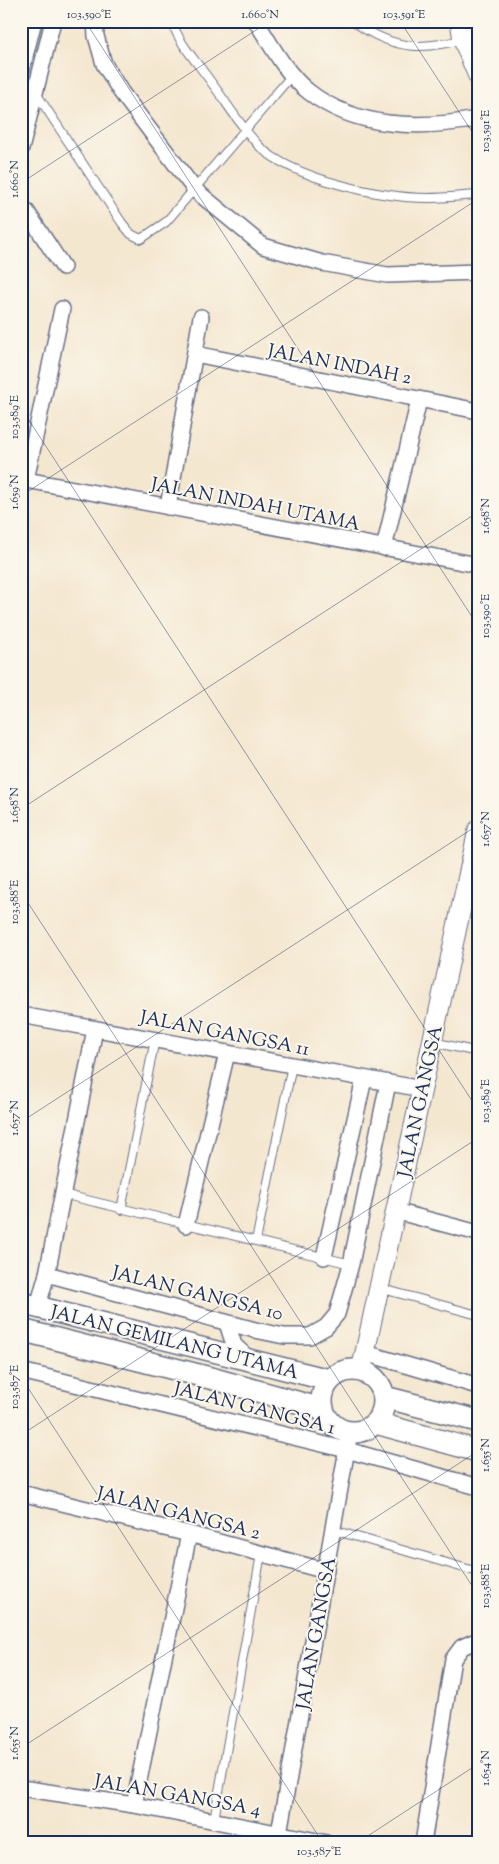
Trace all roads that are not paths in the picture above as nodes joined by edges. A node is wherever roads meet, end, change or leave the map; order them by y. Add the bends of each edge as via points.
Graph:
1 (34, 21) edge
2 (53, 21) edge
3 (95, 21) edge
4 (172, 21) edge
5 (256, 21) edge
6 (353, 21) edge
7 (460, 21) edge
8 (470, 38) edge
9 (22, 67) edge
10 (292, 75) junction
11 (478, 76) edge
12 (36, 93) junction
13 (478, 119) edge
14 (246, 130) junction
15 (21, 150) edge
16 (195, 190) junction
17 (478, 195) edge
18 (21, 207) edge
19 (62, 267) dead end
20 (478, 272) edge
21 (62, 309) dead end
22 (201, 317) dead end
23 (195, 354) junction
24 (418, 400) junction
25 (478, 412) edge
26 (24, 480) edge
27 (168, 507) junction
28 (384, 548) junction
29 (478, 565) edge
30 (478, 830) edge
31 (470, 900) edge
32 (22, 1017) edge
33 (95, 1029) junction
34 (154, 1040) junction
35 (432, 1042) junction
36 (478, 1052) edge
37 (227, 1053) junction
38 (292, 1066) junction
39 (364, 1079) junction
40 (388, 1083) junction
41 (422, 1090) junction
42 (62, 1194) junction
43 (121, 1210) junction
44 (395, 1211) junction
45 (186, 1225) junction
46 (478, 1233) edge
47 (256, 1241) junction
48 (324, 1256) junction
49 (351, 1264) junction
50 (47, 1274) junction
51 (379, 1288) junction
52 (29, 1304) edge
53 (478, 1315) edge
54 (227, 1323) junction
55 (21, 1330) edge
56 (250, 1360) junction
57 (363, 1362) junction
58 (21, 1371) edge
59 (329, 1380) junction
60 (478, 1386) edge
61 (384, 1396) junction
62 (322, 1409) junction
63 (478, 1421) edge
64 (376, 1423) junction
65 (349, 1441) junction
66 (478, 1451) edge
67 (478, 1487) edge
68 (21, 1493) edge
69 (333, 1530) junction
70 (189, 1534) junction
71 (261, 1554) junction
72 (326, 1571) junction
73 (478, 1572) edge
74 (478, 1640) edge
75 (21, 1788) edge
76 (134, 1805) junction
77 (214, 1820) junction
78 (279, 1833) junction
79 (327, 1843) edge
80 (423, 1843) edge

1 - 9 street
2 - 12 street
3 - 16 street via 99,51 111,77
4 - 14 lane via 181,39
5 - 10 street
6 - 8 lane via 375,36 398,45 428,47
7 - 8 street
8 - 11 street
10 - 13 street via 308,91 330,105 385,124 451,124
10 - 14 lane
12 - 15 street
12 - 16 lane via 131,234 140,239 155,231
14 - 16 lane
14 - 17 lane via 260,147 282,162 346,186 427,198
16 - 20 street via 263,246 322,263 387,275
18 - 19 street
21 - 26 street, JALAN INDAH UTAMA
22 - 23 street
23 - 24 street, JALAN INDAH 2
23 - 27 street
24 - 25 street, JALAN INDAH 2
24 - 28 street
26 - 27 street, JALAN INDAH UTAMA
27 - 28 street, JALAN INDAH UTAMA
28 - 29 street, JALAN INDAH UTAMA
30 - 31 street, JALAN GANGSA
31 - 35 street, JALAN GANGSA
32 - 33 street, JALAN GANGSA 11
33 - 34 street, JALAN GANGSA 11
33 - 42 street
34 - 37 street, JALAN GANGSA 11
34 - 43 lane
35 - 36 lane
35 - 41 street, JALAN GANGSA
37 - 38 street, JALAN GANGSA 11
37 - 45 street
38 - 39 street, JALAN GANGSA 11
38 - 47 lane
39 - 40 street, JALAN GANGSA 11
39 - 48 street
40 - 41 street, JALAN GANGSA 11
40 - 49 street, JALAN GANGSA 10
41 - 44 street, JALAN GANGSA
42 - 43 lane
42 - 50 street
43 - 45 lane
44 - 46 street
44 - 51 street, JALAN GANGSA
45 - 47 lane
47 - 48 lane
48 - 49 lane
49 - 54 street, JALAN GANGSA 10 via 337,1314 326,1327 310,1336 284,1336
50 - 52 street
50 - 54 street, JALAN GANGSA 10
51 - 53 lane
51 - 57 street, JALAN GANGSA
52 - 56 main road, JALAN GEMILANG UTAMA
54 - 56 street via 234,1344
55 - 62 main road, JALAN GEMILANG UTAMA
56 - 59 main road, JALAN GEMILANG UTAMA
57 - 59 main road
57 - 60 street
57 - 61 main road
58 - 65 street, JALAN GANGSA 1
59 - 62 main road via 322,1394
61 - 63 main road
61 - 64 main road via 381,1415
62 - 65 main road via 332,1426
64 - 65 main road
64 - 66 main road
65 - 67 street, JALAN GANGSA 1
65 - 69 street, JALAN GANGSA
68 - 70 street, JALAN GANGSA 2
69 - 72 street, JALAN GANGSA
69 - 73 lane
70 - 71 street, JALAN GANGSA 2
70 - 76 street
71 - 72 street, JALAN GANGSA 2
71 - 77 lane
72 - 78 street, JALAN GANGSA
74 - 80 street via 462,1647 453,1659
75 - 76 street, JALAN GANGSA 4
76 - 77 street, JALAN GANGSA 4
77 - 78 street, JALAN GANGSA 4
78 - 79 street, JALAN GANGSA 4

